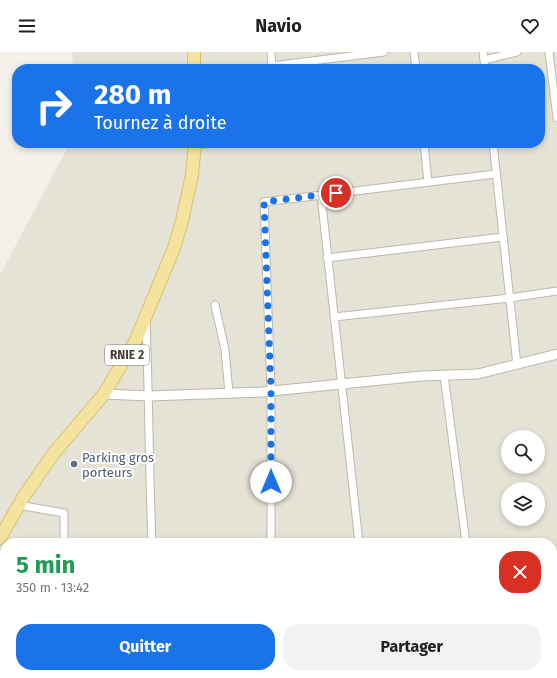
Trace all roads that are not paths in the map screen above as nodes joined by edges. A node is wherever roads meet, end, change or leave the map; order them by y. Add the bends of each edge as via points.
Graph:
1 (194, 52) edge
2 (271, 52) edge
3 (384, 52) edge
4 (414, 52) edge
5 (483, 52) edge
6 (517, 52) edge
7 (549, 52) edge
8 (484, 60) junction
9 (194, 64) edge
10 (272, 64) edge
11 (294, 64) edge
12 (415, 64) edge
13 (484, 64) edge
14 (557, 118) edge
15 (195, 148) edge
16 (425, 148) edge
17 (493, 148) edge
18 (496, 174) junction
19 (428, 182) junction
20 (321, 195) junction
21 (503, 238) junction
22 (327, 258) junction
23 (557, 291) edge
24 (510, 298) junction
25 (215, 305) dead end
26 (146, 316) junction
27 (334, 317) junction
28 (557, 354) edge
29 (517, 364) junction
30 (444, 376) junction
31 (341, 384) junction
32 (271, 391) junction
33 (229, 393) junction
34 (104, 394) junction
35 (149, 396) junction
36 (18, 505) junction
37 (0, 538) edge
38 (64, 538) edge
39 (152, 538) edge
40 (271, 538) edge
41 (358, 538) edge
42 (465, 538) edge

1 - 9 main road
2 - 10 street
3 - 11 street
4 - 12 street
5 - 8 street
6 - 8 street
7 - 14 street
8 - 13 street
15 - 26 main road, RNIE 2 via 192,175 182,221 174,248
16 - 19 street
17 - 18 street
18 - 19 street
18 - 21 street
19 - 20 street
20 - 22 street
20 - 32 street via 264,202
21 - 22 street
21 - 24 street
22 - 27 street
23 - 24 street
24 - 27 street
24 - 29 street
25 - 33 street via 225,350
26 - 34 main road, RNIE 2 via 136,340
26 - 35 street
27 - 31 street
28 - 29 street
29 - 30 street via 478,374
30 - 31 street
30 - 42 street
31 - 32 street
31 - 41 street
32 - 33 street
32 - 40 street
33 - 35 street
34 - 35 street
34 - 36 main road, RNIE 2 via 54,453
35 - 39 street
36 - 37 main road, RNIE 2
36 - 38 street via 64,513

